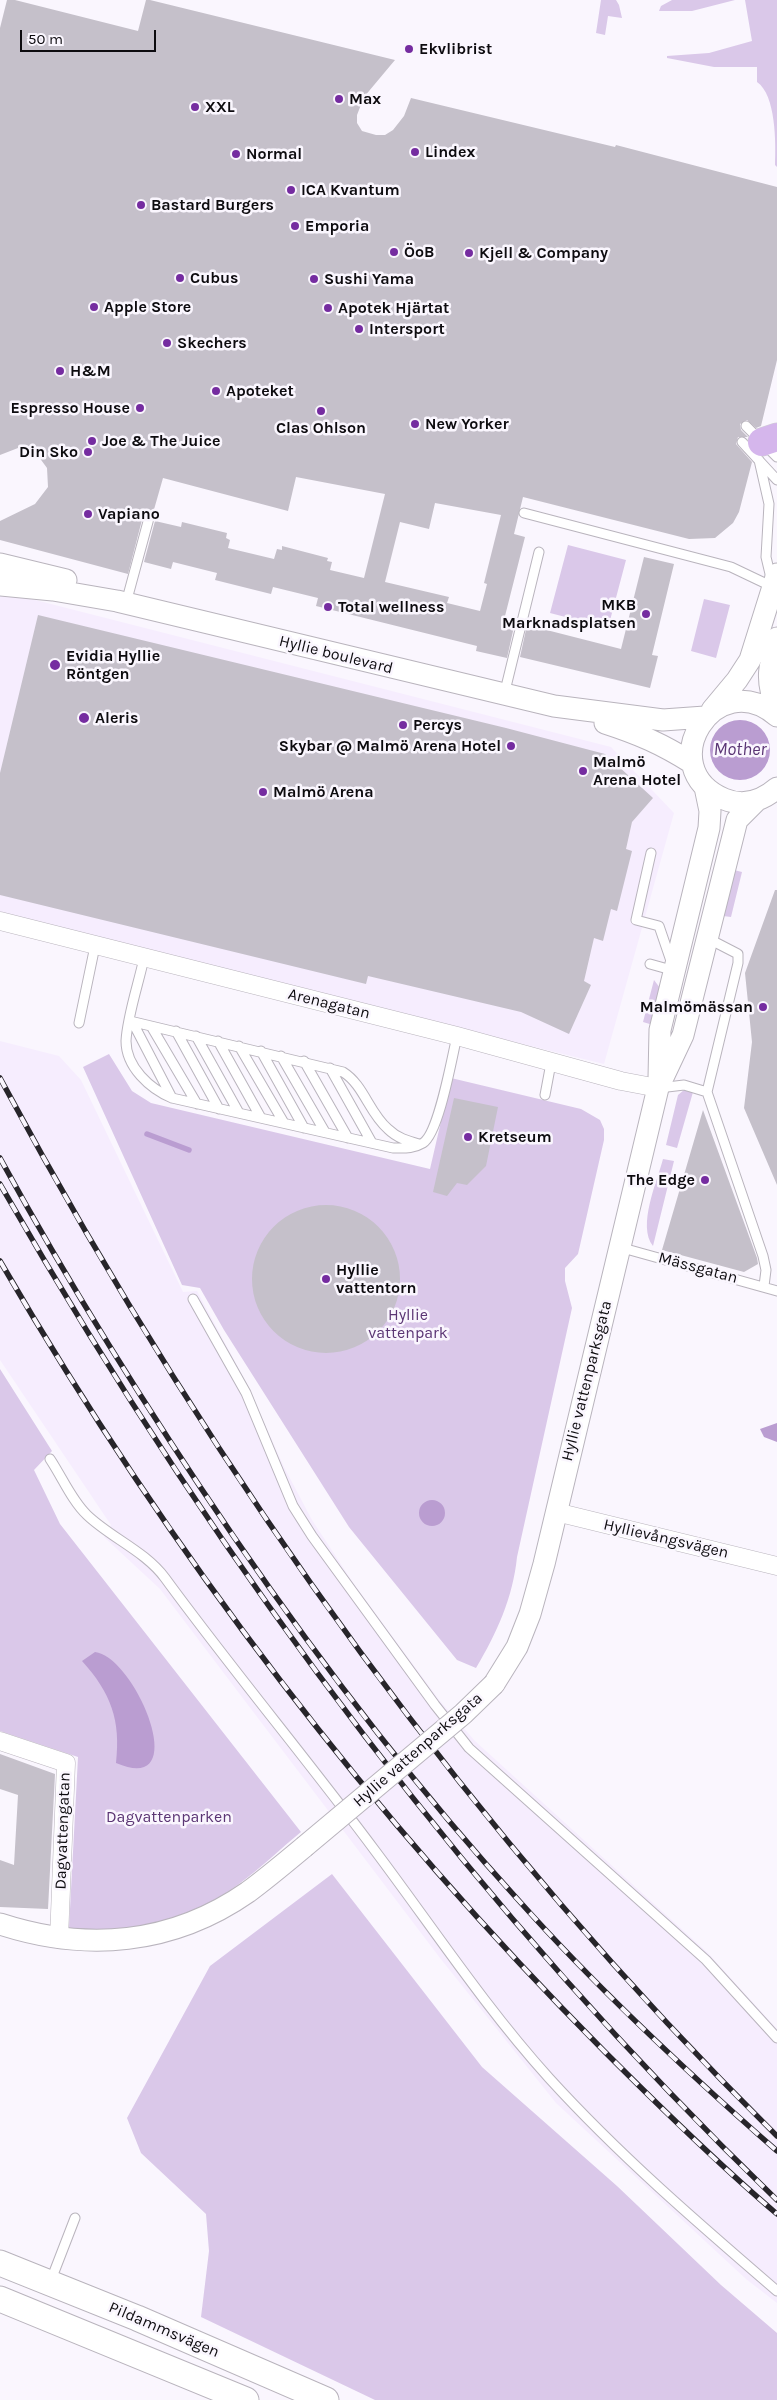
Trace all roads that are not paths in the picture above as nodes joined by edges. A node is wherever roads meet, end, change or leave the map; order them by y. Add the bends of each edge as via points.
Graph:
1 (761, 444) edge
2 (777, 480) edge
3 (524, 513) dead end
4 (149, 518) dead end
5 (539, 552) dead end
6 (0, 564) edge
7 (775, 580) edge
8 (0, 585) edge
9 (122, 602) junction
10 (777, 638) edge
11 (504, 696) junction
12 (554, 706) junction
13 (777, 709) edge
14 (708, 715) junction
15 (777, 716) edge
16 (692, 763) junction
17 (705, 787) junction
18 (776, 789) edge
19 (756, 801) junction
20 (651, 853) dead end
21 (0, 921) edge
22 (707, 937) junction
23 (95, 946) junction
24 (144, 958) junction
25 (650, 964) dead end
26 (675, 971) junction
27 (131, 1021) junction
28 (79, 1022) dead end
29 (151, 1026) junction
30 (176, 1032) junction
31 (196, 1036) junction
32 (457, 1036) junction
33 (218, 1041) junction
34 (239, 1046) junction
35 (261, 1051) junction
36 (281, 1056) junction
37 (304, 1061) junction
38 (550, 1063) junction
39 (330, 1068) junction
40 (658, 1088) junction
41 (707, 1092) junction
42 (545, 1095) dead end
43 (172, 1098) junction
44 (197, 1104) junction
45 (219, 1109) junction
46 (240, 1113) junction
47 (261, 1118) junction
48 (284, 1123) junction
49 (304, 1128) junction
50 (325, 1132) junction
51 (348, 1138) junction
52 (372, 1143) junction
53 (419, 1144) junction
54 (619, 1247) junction
55 (764, 1286) junction
56 (777, 1291) edge
57 (193, 1299) dead end
58 (50, 1459) dead end
59 (556, 1512) junction
60 (777, 1566) edge
61 (0, 1741) edge
62 (0, 1924) edge
63 (60, 1939) junction
64 (777, 2038) edge
65 (75, 2218) dead end
66 (0, 2263) edge
67 (50, 2283) junction
68 (777, 2291) edge
69 (0, 2299) edge
70 (246, 2400) edge
71 (326, 2400) edge

1 - 2 lane
1 - 7 lane via 769,504 766,557
3 - 7 lane
4 - 9 lane
5 - 11 lane
6 - 9 street, Hyllie boulevard via 87,586
7 - 14 street via 750,660
8 - 9 street, Hyllie boulevard
9 - 11 street, Hyllie boulevard
10 - 13 street via 768,672 770,693
11 - 12 street, Hyllie boulevard
12 - 14 street, Hyllie boulevard via 663,720
12 - 16 street, Hyllie boulevard via 635,732
14 - 15 street, Hyllie boulevard via 728,703 748,701 767,708
14 - 16 street via 694,736
16 - 17 street
17 - 19 street via 729,801
17 - 26 street, Hyllie vattenparksgata via 710,811 709,828
18 - 19 street
19 - 22 street, Hyllie vattenparksgata via 737,820
20 - 26 lane via 636,920 659,926
21 - 23 street, Arenagatan
22 - 40 street, Hyllie vattenparksgata via 683,1035
22 - 41 lane via 736,951 738,958
23 - 24 street, Arenagatan
23 - 28 lane
24 - 27 lane
24 - 32 street, Arenagatan
25 - 26 lane
26 - 40 street, Hyllie vattenparksgata via 660,1030
27 - 29 lane
27 - 43 lane
27 - 43 lane via 126,1043 138,1072 158,1092
29 - 30 lane
29 - 44 lane
30 - 31 lane
30 - 45 lane
31 - 33 lane
31 - 46 lane
32 - 38 street, Arenagatan
32 - 53 lane via 435,1126 425,1142
33 - 34 lane
33 - 47 lane
34 - 35 lane
34 - 48 lane
35 - 36 lane
35 - 49 lane
36 - 37 lane
36 - 50 lane
37 - 39 lane
37 - 51 lane
38 - 40 street, Arenagatan
38 - 42 lane
39 - 52 lane
39 - 53 lane via 343,1072 356,1083 387,1129 401,1139
40 - 41 lane via 684,1086
40 - 54 street, Hyllie vattenparksgata
41 - 55 lane via 763,1256 766,1270
43 - 44 lane
44 - 45 lane
45 - 46 lane
46 - 47 lane
47 - 48 lane
48 - 49 lane
49 - 50 lane
50 - 51 lane
51 - 52 lane
52 - 53 lane via 411,1148
54 - 55 lane, Mässgatan
54 - 59 street, Hyllie vattenparksgata
55 - 56 lane, Mässgatan
57 - 64 lane via 246,1392 293,1506 435,1705 469,1748 706,1960
58 - 68 lane via 85,1514 161,1574 376,1851 488,2008 546,2075 679,2207
59 - 60 street, Hyllievångsvägen
59 - 63 street, Hyllie vattenparksgata, bridge via 530,1614 517,1646 494,1684 463,1714 247,1893 201,1919 134,1938 100,1942
61 - 63 street, Dagvattengatan via 66,1763
62 - 63 street, Hyllie vattenparksgata
65 - 67 lane
66 - 67 main road, Pildammsvägen
67 - 71 main road, Pildammsvägen
69 - 70 main road, Pildammsvägen

